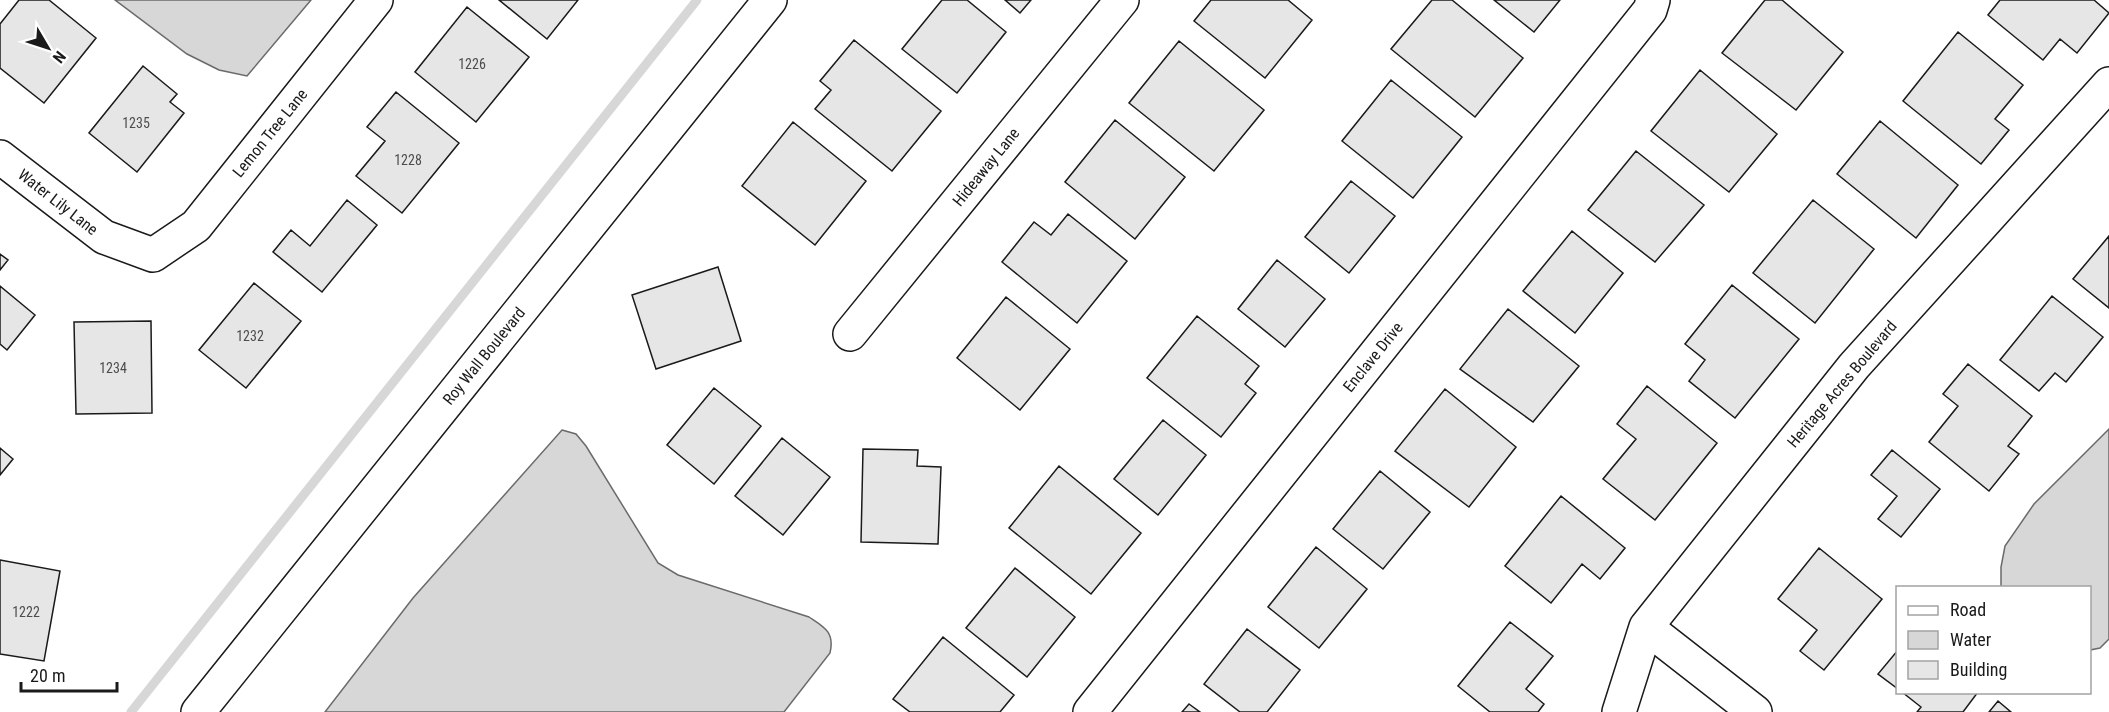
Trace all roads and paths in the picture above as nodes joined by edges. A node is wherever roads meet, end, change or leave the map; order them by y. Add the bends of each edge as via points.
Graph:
1 (376, 0) edge
2 (770, 0) edge
3 (1122, 0) edge
4 (1653, 0) edge
5 (2109, 84) edge
6 (0, 157) edge
7 (153, 255) joint
8 (850, 334) dead end
9 (1646, 627) junction
10 (198, 712) edge
11 (1090, 712) edge
12 (1619, 712) edge
13 (1755, 712) edge

1 - 7 street, Lemon Tree Lane via 196,226
2 - 10 street, Roy Wall Boulevard
3 - 8 street, Hideaway Lane
4 - 11 street, Enclave Drive via 1650,10
5 - 9 street, Heritage Acres Boulevard via 1854,366
6 - 7 street, Water Lily Lane via 104,237
9 - 12 street, Heritage Acres Boulevard
9 - 13 street

